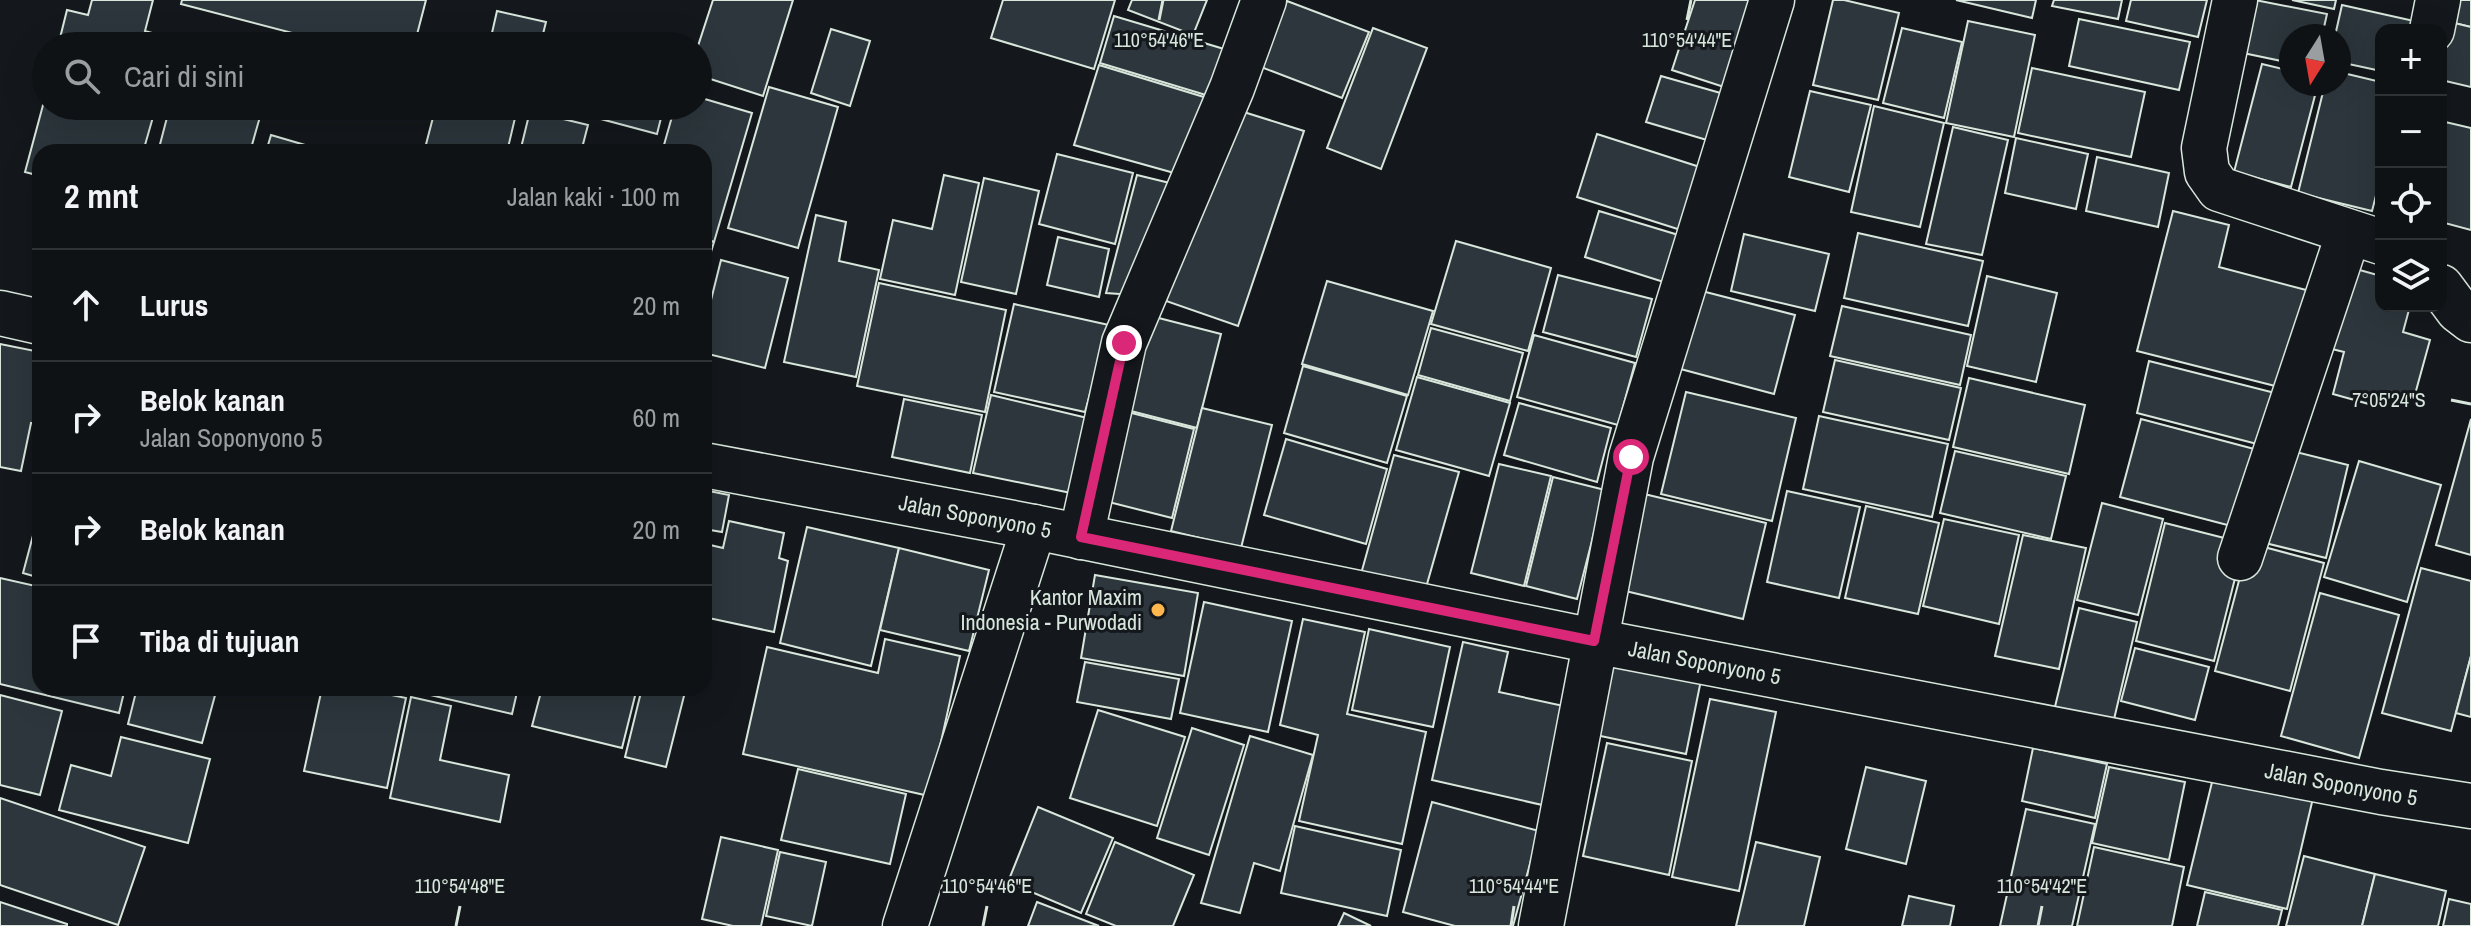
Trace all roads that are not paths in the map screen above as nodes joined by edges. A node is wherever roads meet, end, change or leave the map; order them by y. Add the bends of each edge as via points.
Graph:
1 (1264, 0) edge
2 (1772, 0) edge
3 (2235, 0) edge
4 (2438, 0) edge
5 (2433, 24) edge
6 (2365, 237) edge
7 (2447, 295) edge
8 (0, 313) edge
9 (32, 320) edge
10 (2471, 320) edge
11 (712, 467) edge
12 (1034, 527) junction
13 (1081, 537) junction
14 (2240, 558) dead end
15 (1594, 641) junction
16 (2471, 806) edge
17 (905, 926) edge
18 (1541, 926) edge

1 - 13 street via 1124,343
2 - 15 street via 1631,457
3 - 6 street via 2204,148 2207,172 2219,189
4 - 5 street
6 - 14 street
7 - 10 street
8 - 9 street
11 - 12 street, Jalan Soponyono 5
12 - 13 street, Jalan Soponyono 5
12 - 17 street
13 - 15 street, Jalan Soponyono 5
15 - 16 street, Jalan Soponyono 5
15 - 18 street

